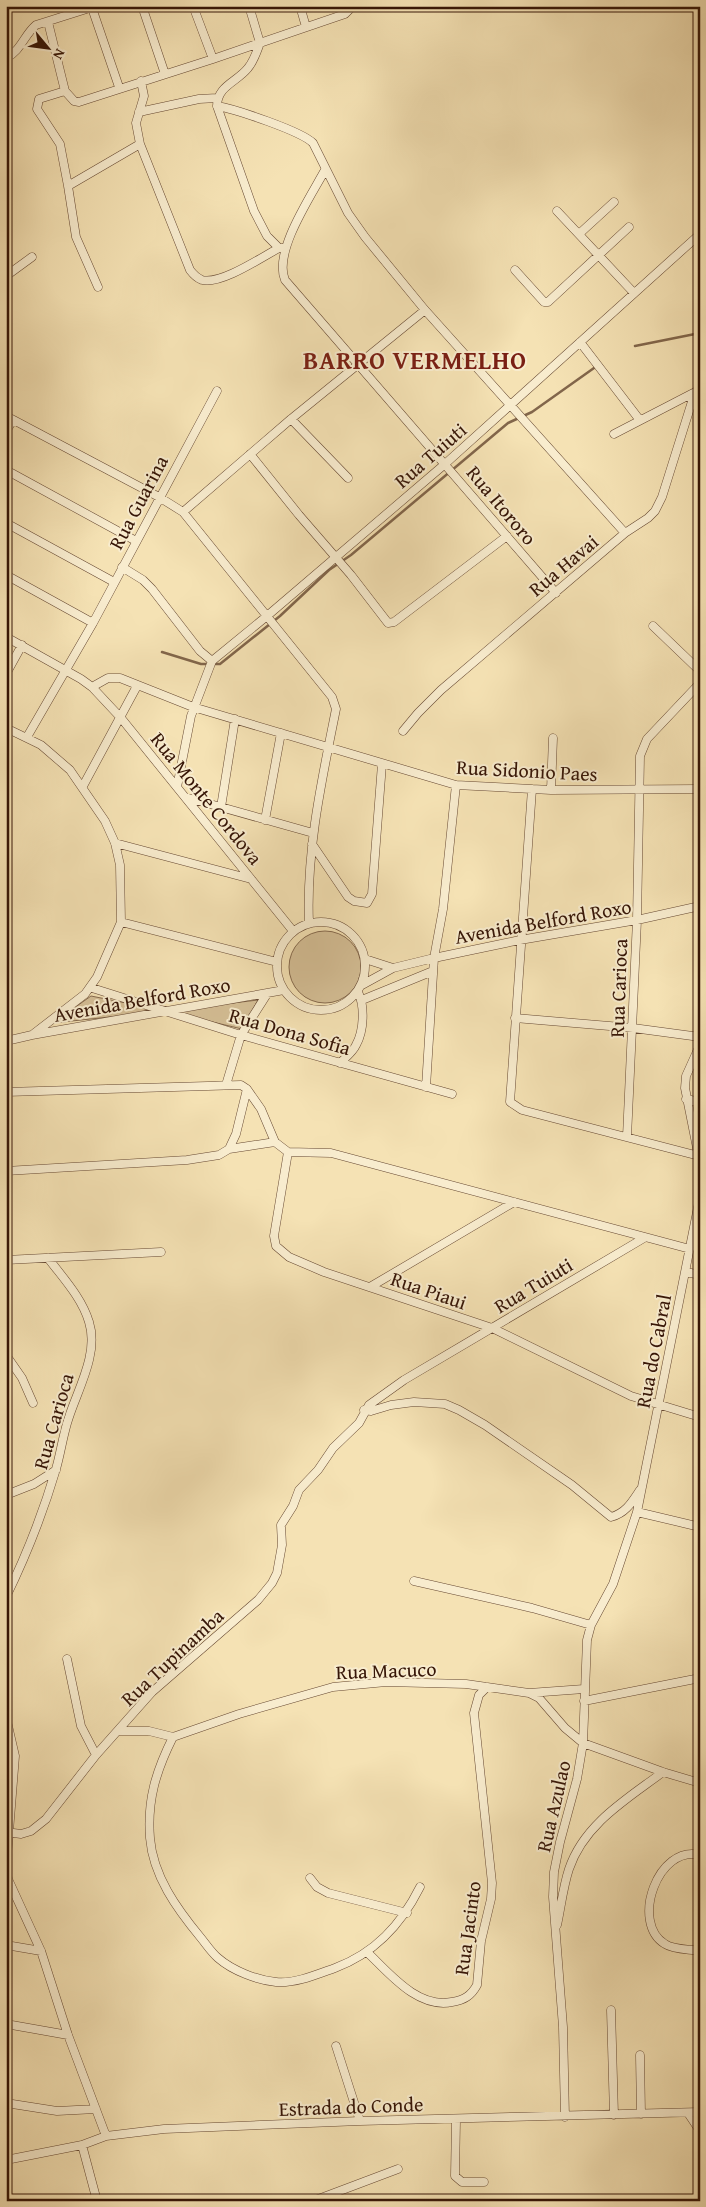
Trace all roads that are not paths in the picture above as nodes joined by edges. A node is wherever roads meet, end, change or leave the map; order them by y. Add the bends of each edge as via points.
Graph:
1 (142, 6) edge
2 (193, 6) edge
3 (249, 6) edge
4 (300, 6) edge
5 (353, 6) edge
6 (94, 7) edge
7 (48, 22) junction
8 (306, 27) junction
9 (260, 43) junction
10 (6, 58) edge
11 (213, 59) junction
12 (165, 74) junction
13 (141, 81) junction
14 (119, 88) junction
15 (66, 91) junction
16 (217, 102) junction
17 (139, 112) junction
18 (140, 144) junction
19 (325, 170) junction
20 (68, 186) junction
21 (614, 202) dead end
22 (557, 211) dead end
23 (629, 227) dead end
24 (579, 234) junction
25 (700, 234) edge
26 (282, 248) junction
27 (599, 256) junction
28 (32, 257) dead end
29 (515, 270) dead end
30 (6, 276) edge
31 (98, 286) dead end
32 (634, 293) junction
33 (425, 310) junction
34 (580, 342) junction
35 (358, 362) junction
36 (217, 391) dead end
37 (697, 391) edge
38 (511, 405) junction
39 (10, 418) edge
40 (290, 419) junction
41 (639, 419) junction
42 (6, 431) edge
43 (614, 434) dead end
44 (250, 454) junction
45 (446, 465) junction
46 (6, 470) edge
47 (348, 478) dead end
48 (159, 497) junction
49 (183, 512) junction
50 (6, 523) edge
51 (625, 533) junction
52 (507, 536) junction
53 (136, 541) junction
54 (340, 561) junction
55 (122, 567) junction
56 (6, 575) edge
57 (114, 582) junction
58 (556, 593) junction
59 (269, 619) junction
60 (93, 623) junction
61 (653, 626) dead end
62 (6, 637) edge
63 (22, 645) junction
64 (210, 664) junction
65 (67, 669) junction
66 (700, 671) edge
67 (6, 674) edge
68 (700, 683) edge
69 (137, 686) junction
70 (92, 687) junction
71 (194, 707) junction
72 (121, 718) junction
73 (235, 720) junction
74 (6, 728) edge
75 (403, 731) dead end
76 (281, 733) junction
77 (27, 737) junction
78 (553, 738) dead end
79 (328, 747) junction
80 (382, 764) junction
81 (456, 785) junction
82 (83, 786) junction
83 (176, 787) junction
84 (700, 788) edge
85 (532, 789) junction
86 (551, 790) junction
87 (638, 790) junction
88 (185, 797) junction
89 (221, 807) junction
90 (265, 820) junction
91 (313, 833) junction
92 (115, 843) junction
93 (312, 844) junction
94 (251, 879) junction
95 (700, 906) edge
96 (637, 920) junction
97 (121, 922) junction
98 (309, 923) junction
99 (293, 931) junction
100 (520, 940) junction
101 (434, 958) junction
102 (365, 959) junction
103 (277, 962) junction
104 (393, 968) junction
105 (433, 972) junction
106 (92, 988) junction
107 (360, 989) junction
108 (284, 990) junction
109 (267, 994) junction
110 (362, 1000) junction
111 (170, 1011) junction
112 (514, 1018) junction
113 (633, 1028) junction
114 (32, 1035) junction
115 (241, 1035) junction
116 (700, 1036) edge
117 (6, 1041) edge
118 (700, 1045) edge
119 (340, 1063) junction
120 (226, 1085) junction
121 (426, 1087) junction
122 (247, 1089) junction
123 (6, 1092) edge
124 (452, 1094) dead end
125 (686, 1099) junction
126 (700, 1102) edge
127 (627, 1137) junction
128 (275, 1142) junction
129 (229, 1150) junction
130 (288, 1152) junction
131 (699, 1160) edge
132 (6, 1170) edge
133 (700, 1197) edge
134 (514, 1202) junction
135 (644, 1238) junction
136 (690, 1249) junction
137 (161, 1252) dead end
138 (48, 1258) junction
139 (6, 1260) edge
140 (686, 1272) junction
141 (700, 1275) edge
142 (370, 1287) junction
143 (492, 1328) junction
144 (6, 1354) edge
145 (33, 1403) dead end
146 (659, 1406) junction
147 (364, 1410) junction
148 (700, 1418) edge
149 (56, 1470) junction
150 (643, 1485) junction
151 (6, 1495) edge
152 (637, 1512) junction
153 (281, 1525) joint
154 (700, 1527) edge
155 (414, 1581) dead end
156 (6, 1597) edge
157 (591, 1626) junction
158 (67, 1659) dead end
159 (700, 1678) edge
160 (487, 1687) junction
161 (584, 1689) junction
162 (529, 1693) junction
163 (584, 1701) junction
164 (6, 1717) edge
165 (118, 1731) junction
166 (173, 1737) junction
167 (583, 1743) junction
168 (96, 1756) junction
169 (663, 1772) junction
170 (700, 1783) edge
171 (8, 1832) edge
172 (700, 1855) edge
173 (6, 1869) edge
174 (310, 1878) dead end
175 (420, 1887) dead end
176 (407, 1913) junction
177 (555, 1934) junction
178 (6, 1945) edge
179 (41, 1951) junction
180 (700, 1951) edge
181 (368, 1952) junction
182 (611, 2010) dead end
183 (6, 2024) edge
184 (68, 2035) junction
185 (336, 2046) dead end
186 (640, 2055) dead end
187 (6, 2104) edge
188 (96, 2109) junction
189 (700, 2112) edge
190 (688, 2113) junction
191 (641, 2114) junction
192 (614, 2115) junction
193 (564, 2117) junction
194 (456, 2120) junction
195 (360, 2121) junction
196 (700, 2131) edge
197 (106, 2136) junction
198 (82, 2145) junction
199 (6, 2160) edge
200 (398, 2169) dead end
201 (484, 2182) dead end
202 (97, 2201) edge
203 (313, 2201) edge

1 - 12 street
2 - 11 street
3 - 9 street
4 - 8 street
5 - 8 street via 345,14
6 - 7 street
6 - 14 street
7 - 10 street via 30,31 18,50
7 - 15 street
8 - 9 street
9 - 11 street
9 - 16 street via 249,68 225,88
11 - 12 street
12 - 13 street
13 - 14 street
13 - 17 street via 144,96
14 - 15 street via 79,102
15 - 20 street via 44,96 37,109 60,144
16 - 17 street via 199,99
16 - 19 street via 309,139 319,152
16 - 26 street via 254,211 267,236
17 - 18 street via 136,123
18 - 20 street
18 - 26 street via 190,270 196,277 212,280 224,276
19 - 26 street, Rua Itororo
19 - 33 street via 365,237
20 - 31 street via 76,237
21 - 24 street
22 - 24 street
23 - 27 street
24 - 27 street
25 - 32 street, Rua Tuiuti
26 - 35 street, Rua Itororo via 285,280
27 - 29 street via 548,302 544,302
27 - 32 street
28 - 30 street
32 - 34 street, Rua Tuiuti
33 - 35 street
33 - 38 street
34 - 38 street, Rua Tuiuti
34 - 41 street
35 - 40 street
35 - 45 street, Rua Itororo
36 - 48 street, Rua Guarina
37 - 41 street
37 - 51 street, Rua Havai via 655,511
38 - 45 street, Rua Tuiuti
38 - 51 street
39 - 42 street
39 - 48 street
40 - 44 street
40 - 47 street
41 - 43 street
44 - 49 street
44 - 54 street
45 - 52 street, Rua Itororo
45 - 54 street, Rua Tuiuti
46 - 53 street
48 - 49 street
48 - 53 street, Rua Guarina
49 - 59 street
50 - 57 street
51 - 58 street, Rua Havai
52 - 54 street via 388,624
52 - 58 street, Rua Itororo
53 - 55 street, Rua Guarina
54 - 59 street, Rua Tuiuti
55 - 57 street
55 - 64 street, Rua Guarina via 152,589
56 - 60 street
57 - 60 street
58 - 75 street, Rua Havai via 441,690
59 - 64 street, Rua Tuiuti
59 - 79 street via 335,702
60 - 65 street
61 - 66 street
62 - 63 street, Rua Monte Cordova
63 - 65 street, Rua Monte Cordova
63 - 67 street
64 - 71 street
65 - 70 street, Rua Monte Cordova
65 - 77 street
68 - 87 street, Rua Carioca via 647,739 641,750
69 - 70 street, Rua Sidonio Paes via 108,678
69 - 71 street, Rua Sidonio Paes
69 - 72 street
70 - 72 street, Rua Monte Cordova
71 - 73 street, Rua Sidonio Paes
71 - 83 street
72 - 82 street
72 - 83 street, Rua Monte Cordova
73 - 76 street, Rua Sidonio Paes
73 - 89 street
74 - 77 street
76 - 79 street, Rua Sidonio Paes
76 - 90 street
77 - 82 street via 57,757
78 - 86 street
79 - 80 street, Rua Sidonio Paes
79 - 91 street
80 - 81 street, Rua Sidonio Paes
80 - 93 street via 372,894 367,903 348,897
81 - 85 street, Rua Sidonio Paes
81 - 101 street via 443,909
82 - 92 street
83 - 88 street, Rua Monte Cordova
84 - 87 street, Rua Sidonio Paes
85 - 86 street, Rua Sidonio Paes
85 - 100 street
86 - 87 street, Rua Sidonio Paes
87 - 96 street, Rua Carioca
88 - 89 street
88 - 94 street, Rua Monte Cordova
89 - 90 street
90 - 91 street
91 - 93 street
92 - 94 street
92 - 97 street via 122,884
93 - 98 street
94 - 99 street, Rua Monte Cordova
95 - 96 street, Avenida Belford Roxo
96 - 100 street, Avenida Belford Roxo
96 - 113 street, Rua Carioca
97 - 103 street
97 - 106 street
98 - 99 street
98 - 102 street via 321,921 345,928 361,946
99 - 103 street via 285,940
100 - 101 street, Avenida Belford Roxo
100 - 112 street
101 - 104 street, Avenida Belford Roxo
101 - 105 street
102 - 104 street
102 - 107 street
103 - 108 street
104 - 107 street, Avenida Belford Roxo
105 - 110 street
105 - 121 street
106 - 111 street, Rua Dona Sofia
106 - 114 street
107 - 108 street, Avenida Belford Roxo via 342,1006 329,1010 298,1004
107 - 110 street
108 - 109 street, Avenida Belford Roxo
109 - 111 street, Avenida Belford Roxo
109 - 115 street
110 - 119 street via 356,1046
111 - 114 street, Avenida Belford Roxo
111 - 115 street, Rua Dona Sofia
112 - 113 street
112 - 127 street via 509,1100 512,1104 522,1110
113 - 116 street
113 - 127 street, Rua Carioca
114 - 117 street, Avenida Belford Roxo
115 - 119 street, Rua Dona Sofia
115 - 120 street
118 - 125 street via 686,1076
119 - 121 street, Rua Dona Sofia
120 - 122 street via 241,1085
120 - 123 street
121 - 124 street, Rua Dona Sofia
122 - 128 street
122 - 129 street
125 - 126 street
125 - 131 street
127 - 131 street
128 - 129 street
128 - 130 street
129 - 132 street via 219,1155 187,1160
130 - 134 street via 331,1153
130 - 142 street, Rua Piaui via 274,1236 276,1246 289,1257
133 - 136 street, Rua do Cabral
134 - 135 street
134 - 142 street
135 - 136 street
135 - 143 street, Rua Tuiuti
136 - 140 street, Rua do Cabral
137 - 138 street
138 - 139 street
138 - 149 street, Rua Carioca via 81,1302 90,1323 91,1346
140 - 141 street
140 - 146 street, Rua do Cabral
142 - 143 street, Rua Piaui
143 - 146 street, Rua Piaui via 631,1396
143 - 147 street, Rua Tuiuti via 404,1380
144 - 145 street
146 - 148 street, Rua Piaui
146 - 150 street, Rua do Cabral
147 - 150 street via 374,1411 414,1402 445,1404 459,1410 572,1485 611,1517 622,1513
147 - 153 street, Rua Tuiuti via 359,1423 333,1448 299,1490
149 - 151 street via 34,1484
149 - 156 street, Rua Carioca via 42,1513
150 - 152 street, Rua do Cabral
152 - 154 street
152 - 157 street, Rua Azulao via 613,1584
153 - 165 street, Rua Tupinamba via 281,1562 272,1583 243,1613 152,1692
155 - 157 street via 532,1608
157 - 161 street, Rua Azulao via 585,1652
158 - 168 street via 81,1726
159 - 163 street
160 - 162 street, Rua Macuco
160 - 166 street, Rua Macuco via 386,1682 333,1687
160 - 181 street, Rua Jacinto via 479,1695 474,1712 492,1883 477,1985 464,2000 449,2003 426,2001 402,1985
161 - 162 street, Rua Macuco
161 - 163 street, Rua Azulao
162 - 167 street
163 - 167 street, Rua Azulao
164 - 171 street via 15,1756
165 - 166 street via 149,1731
165 - 168 street, Rua Tupinamba
166 - 181 street via 152,1790 150,1838 155,1866 188,1922 217,1958 243,1972 277,1982 324,1972
167 - 169 street
167 - 177 street, Rua Azulao via 554,1872
168 - 171 street, Rua Tupinamba via 46,1819 31,1831 21,1834
169 - 170 street
169 - 177 street via 589,1831 569,1869
171 - 173 street
172 - 180 street via 688,1853 670,1860 653,1890 649,1911 658,1939 667,1946
173 - 179 street via 11,1889
174 - 176 street via 328,1893
175 - 176 street
176 - 181 street
177 - 193 street, Rua Azulao via 563,2027
178 - 179 street
179 - 184 street
182 - 192 street
183 - 184 street
184 - 188 street
185 - 195 street
186 - 191 street
187 - 188 street via 57,2111
188 - 197 street
189 - 190 street, Estrada do Conde
190 - 191 street, Estrada do Conde
190 - 196 street
191 - 192 street, Estrada do Conde
192 - 193 street, Estrada do Conde
193 - 194 street, Estrada do Conde
194 - 195 street, Estrada do Conde
194 - 201 street via 455,2176 462,2182
195 - 197 street, Estrada do Conde via 164,2128
197 - 198 street, Estrada do Conde
198 - 199 street, Estrada do Conde
198 - 202 street
200 - 203 street

